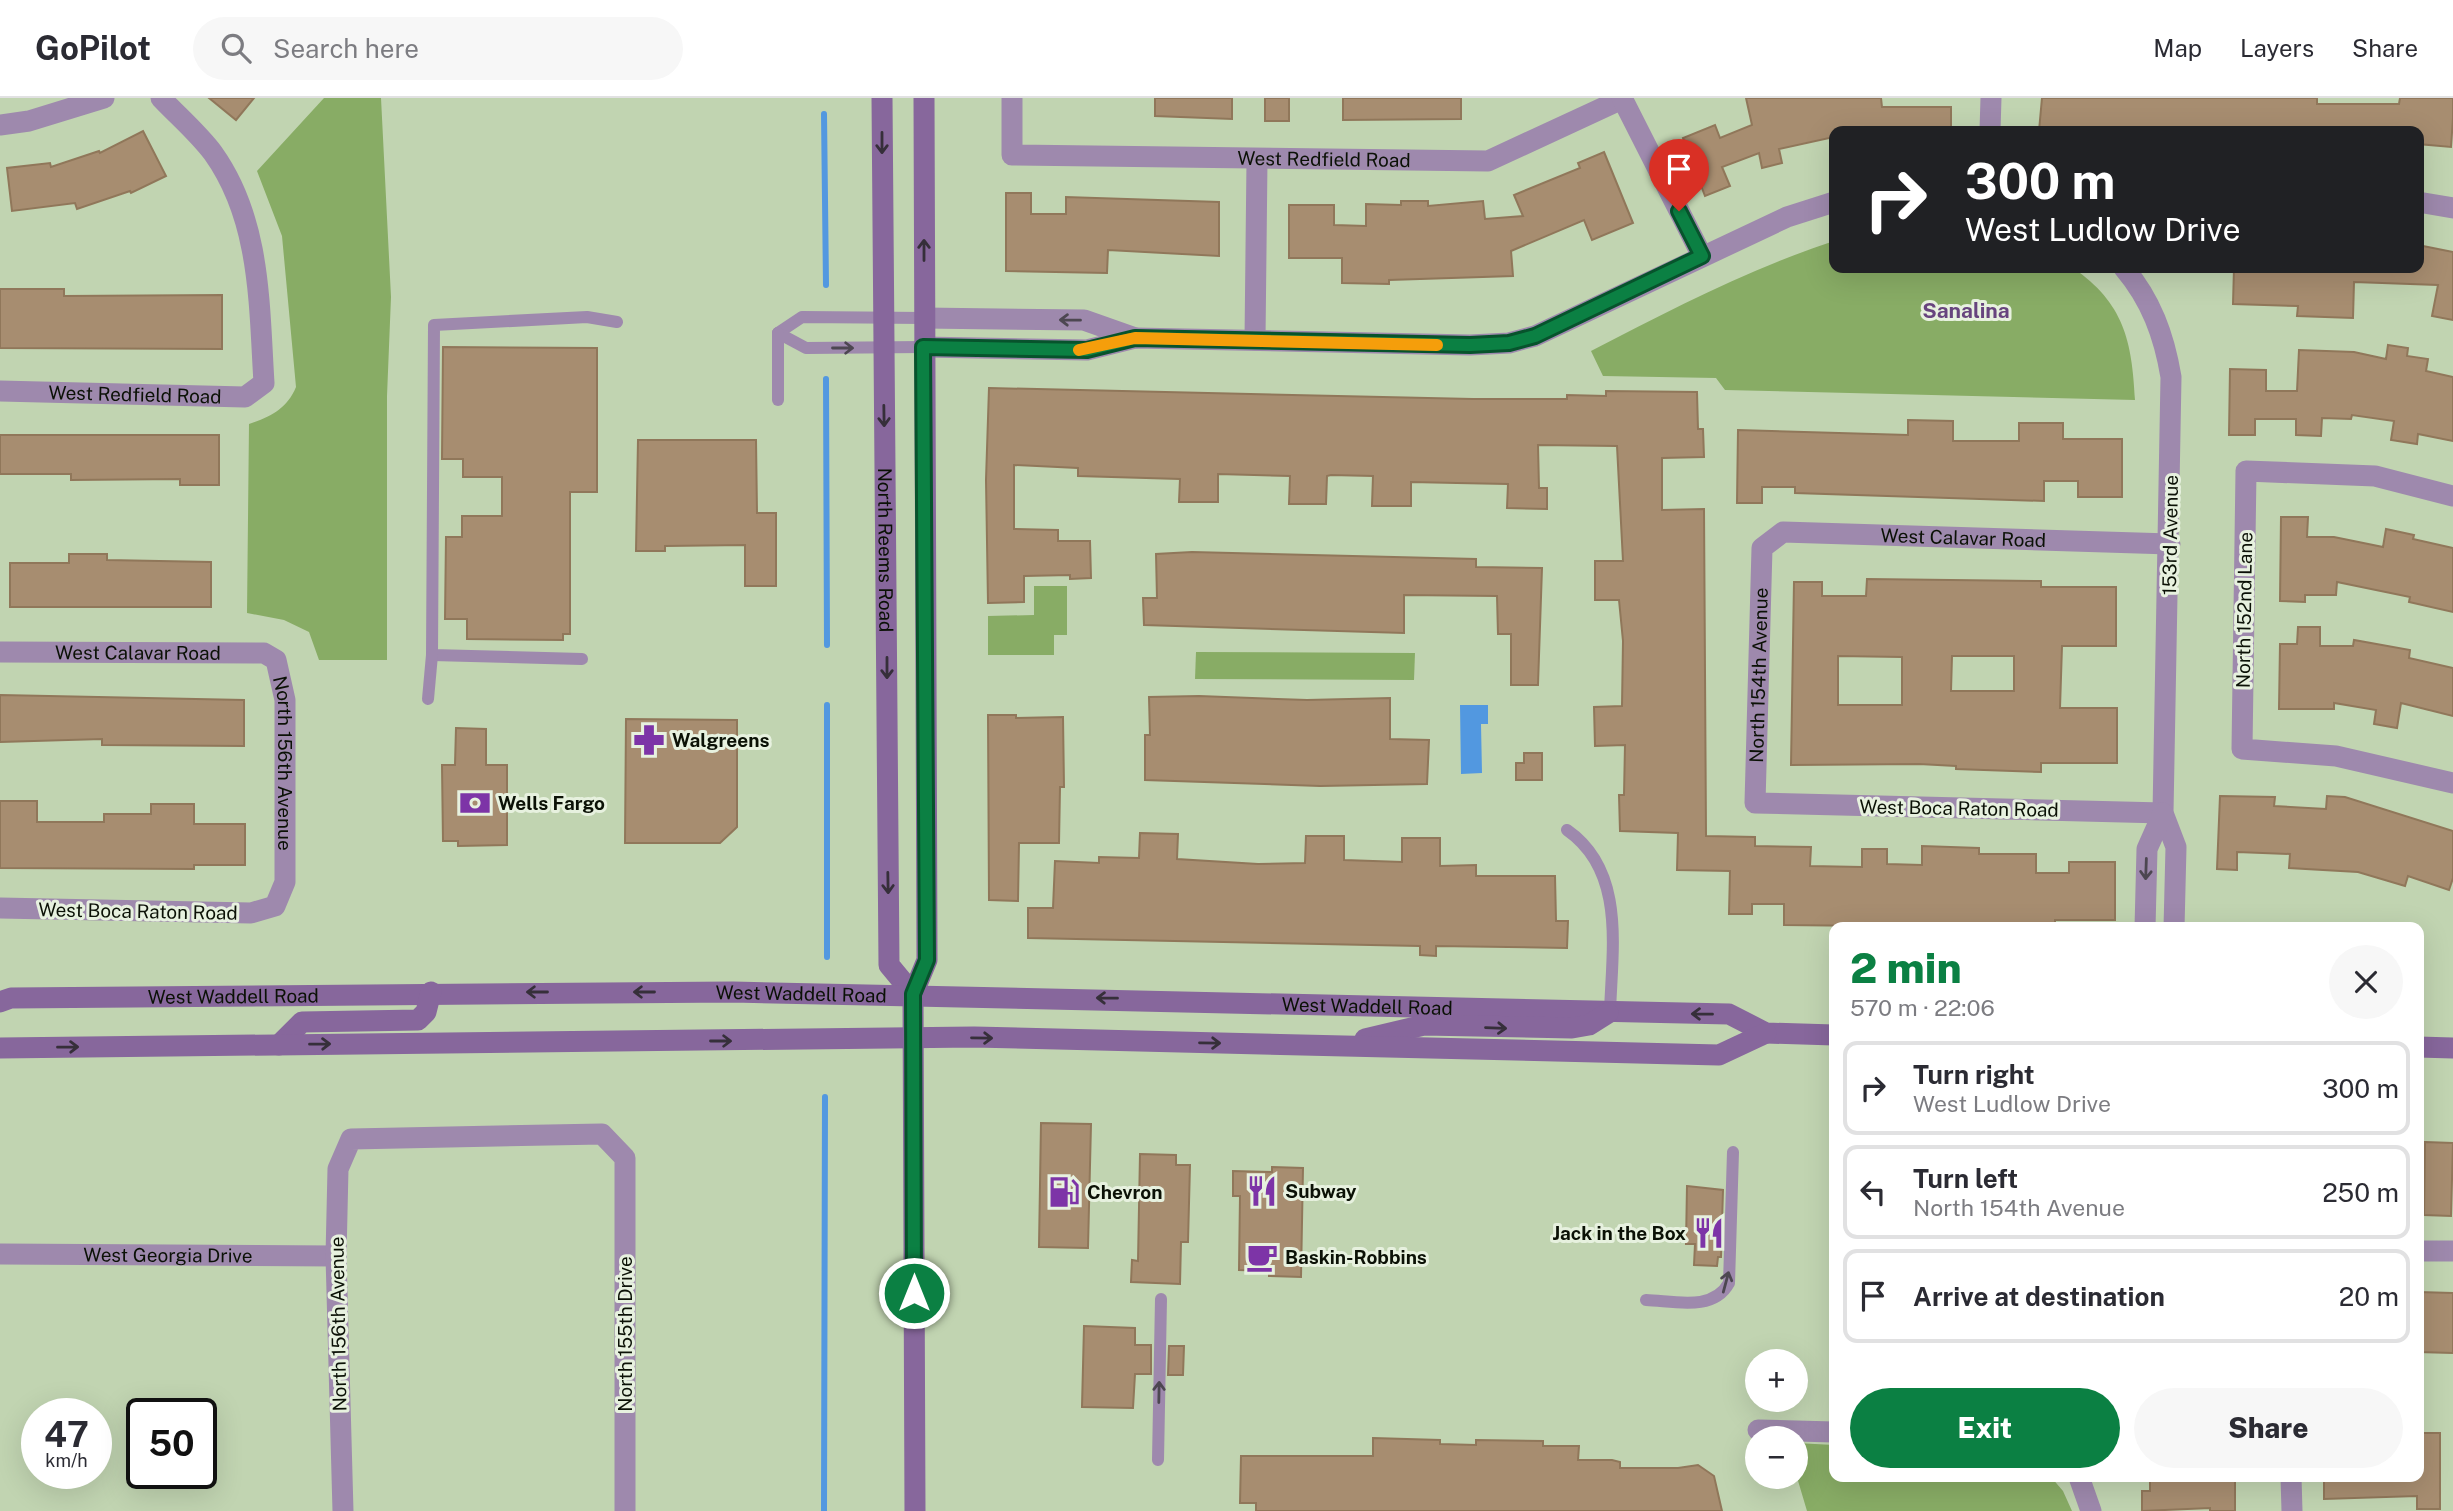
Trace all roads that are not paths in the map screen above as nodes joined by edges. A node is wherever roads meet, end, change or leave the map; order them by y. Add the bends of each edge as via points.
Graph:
1 (104, 98) edge
2 (161, 98) edge
3 (882, 98) edge
4 (924, 98) edge
5 (1012, 98) edge
6 (1622, 98) edge
7 (1992, 98) edge
8 (0, 125) edge
9 (1990, 126) edge
10 (1256, 160) junction
11 (2424, 203) edge
12 (1829, 204) edge
13 (2453, 208) edge
14 (1702, 256) junction
15 (2128, 273) edge
16 (883, 317) junction
17 (924, 318) junction
18 (617, 322) dead end
19 (778, 333) junction
20 (1135, 338) junction
21 (1255, 340) junction
22 (923, 347) junction
23 (883, 348) junction
24 (0, 391) edge
25 (778, 400) dead end
26 (2453, 496) edge
27 (2170, 544) junction
28 (1762, 548) joint
29 (0, 652) edge
30 (432, 655) junction
31 (582, 659) dead end
32 (276, 660) joint
33 (428, 699) dead end
34 (2453, 783) edge
35 (1755, 803) joint
36 (2163, 813) junction
37 (1567, 830) dead end
38 (275, 906) joint
39 (0, 908) edge
40 (2145, 922) edge
41 (2174, 922) edge
42 (431, 992) junction
43 (913, 994) junction
44 (0, 1002) edge
45 (1611, 1012) junction
46 (1766, 1033) junction
47 (1829, 1035) edge
48 (914, 1039) junction
49 (279, 1045) junction
50 (1332, 1046) junction
51 (2424, 1047) edge
52 (0, 1048) edge
53 (2453, 1048) edge
54 (1733, 1152) dead end
55 (625, 1158) joint
56 (2424, 1251) edge
57 (2453, 1251) edge
58 (0, 1254) edge
59 (336, 1256) junction
60 (1161, 1299) dead end
61 (1646, 1300) dead end
62 (1808, 1431) edge
63 (1829, 1432) edge
64 (1158, 1460) dead end
65 (2081, 1482) edge
66 (2291, 1482) edge
67 (343, 1511) edge
68 (625, 1511) edge
69 (915, 1511) edge
70 (2091, 1511) edge
71 (2292, 1511) edge

1 - 8 street
2 - 24 street, West Redfield Road via 212,152 232,185 252,238 264,383 245,397
3 -> 16 main road, North Reems Road
17 -> 4 main road, North Reems Road
5 - 10 street, West Redfield Road via 1012,155
6 - 10 street, West Redfield Road via 1488,161
6 - 14 street
7 - 9 street
10 - 21 street
11 - 13 street
12 - 14 street via 1787,217
14 - 21 street via 1535,336 1509,343
15 - 27 street, 153rd Avenue via 2148,300 2167,355 2172,407
16 - 17 lane
16 - 19 lane via 802,317
16 - 23 main road, North Reems Road
20 -> 17 street via 1084,320
17 - 22 main road, North Reems Road
18 - 30 lane via 587,317 434,326
19 -> 23 lane via 806,348
19 - 25 lane
20 - 21 street
20 - 22 street via 1087,350
22 - 23 lane
22 - 43 main road, North Reems Road via 927,960
23 -> 43 main road, North Reems Road via 889,965
26 - 34 street, North 152nd Lane via 2375,477 2246,471 2242,749 2336,757
27 - 28 street, West Calavar Road via 1783,532
27 - 36 street, 153rd Avenue
28 - 35 street, North 154th Avenue
29 - 32 street, West Calavar Road via 264,653
30 - 31 lane
30 - 33 lane
32 - 38 street, North 156th Avenue via 285,700 285,882
35 - 36 street, West Boca Raton Road
36 -> 40 street, 153rd Avenue via 2147,849
36 - 41 street, 153rd Avenue via 2175,847
37 - 45 lane via 1595,856 1606,881 1611,912
38 - 39 street, West Boca Raton Road via 251,914
43 -> 42 main road, West Waddell Road
42 - 44 main road, West Waddell Road via 11,998
42 - 49 main road via 426,1012 418,1020 302,1022
45 -> 43 main road, West Waddell Road
43 - 48 main road, North Reems Road
46 -> 45 main road, West Waddell Road via 1729,1014
50 -> 45 main road via 1424,1025 1572,1028
46 - 47 main road, West Waddell Road
46 - 50 main road, West Waddell Road via 1719,1055
49 -> 48 main road, West Waddell Road
48 -> 50 main road, West Waddell Road
48 - 69 main road, North Reems Road
52 -> 49 main road, West Waddell Road
51 - 53 main road
61 -> 54 lane via 1710,1302 1723,1294 1729,1283
55 - 59 street, North 156th Avenue via 601,1134 351,1139 338,1169
55 - 68 street, North 155th Drive
56 - 57 street
58 - 59 street, West Georgia Drive
59 - 67 street, North 156th Avenue
64 -> 60 lane
62 - 63 street
65 - 70 street
66 - 71 street

